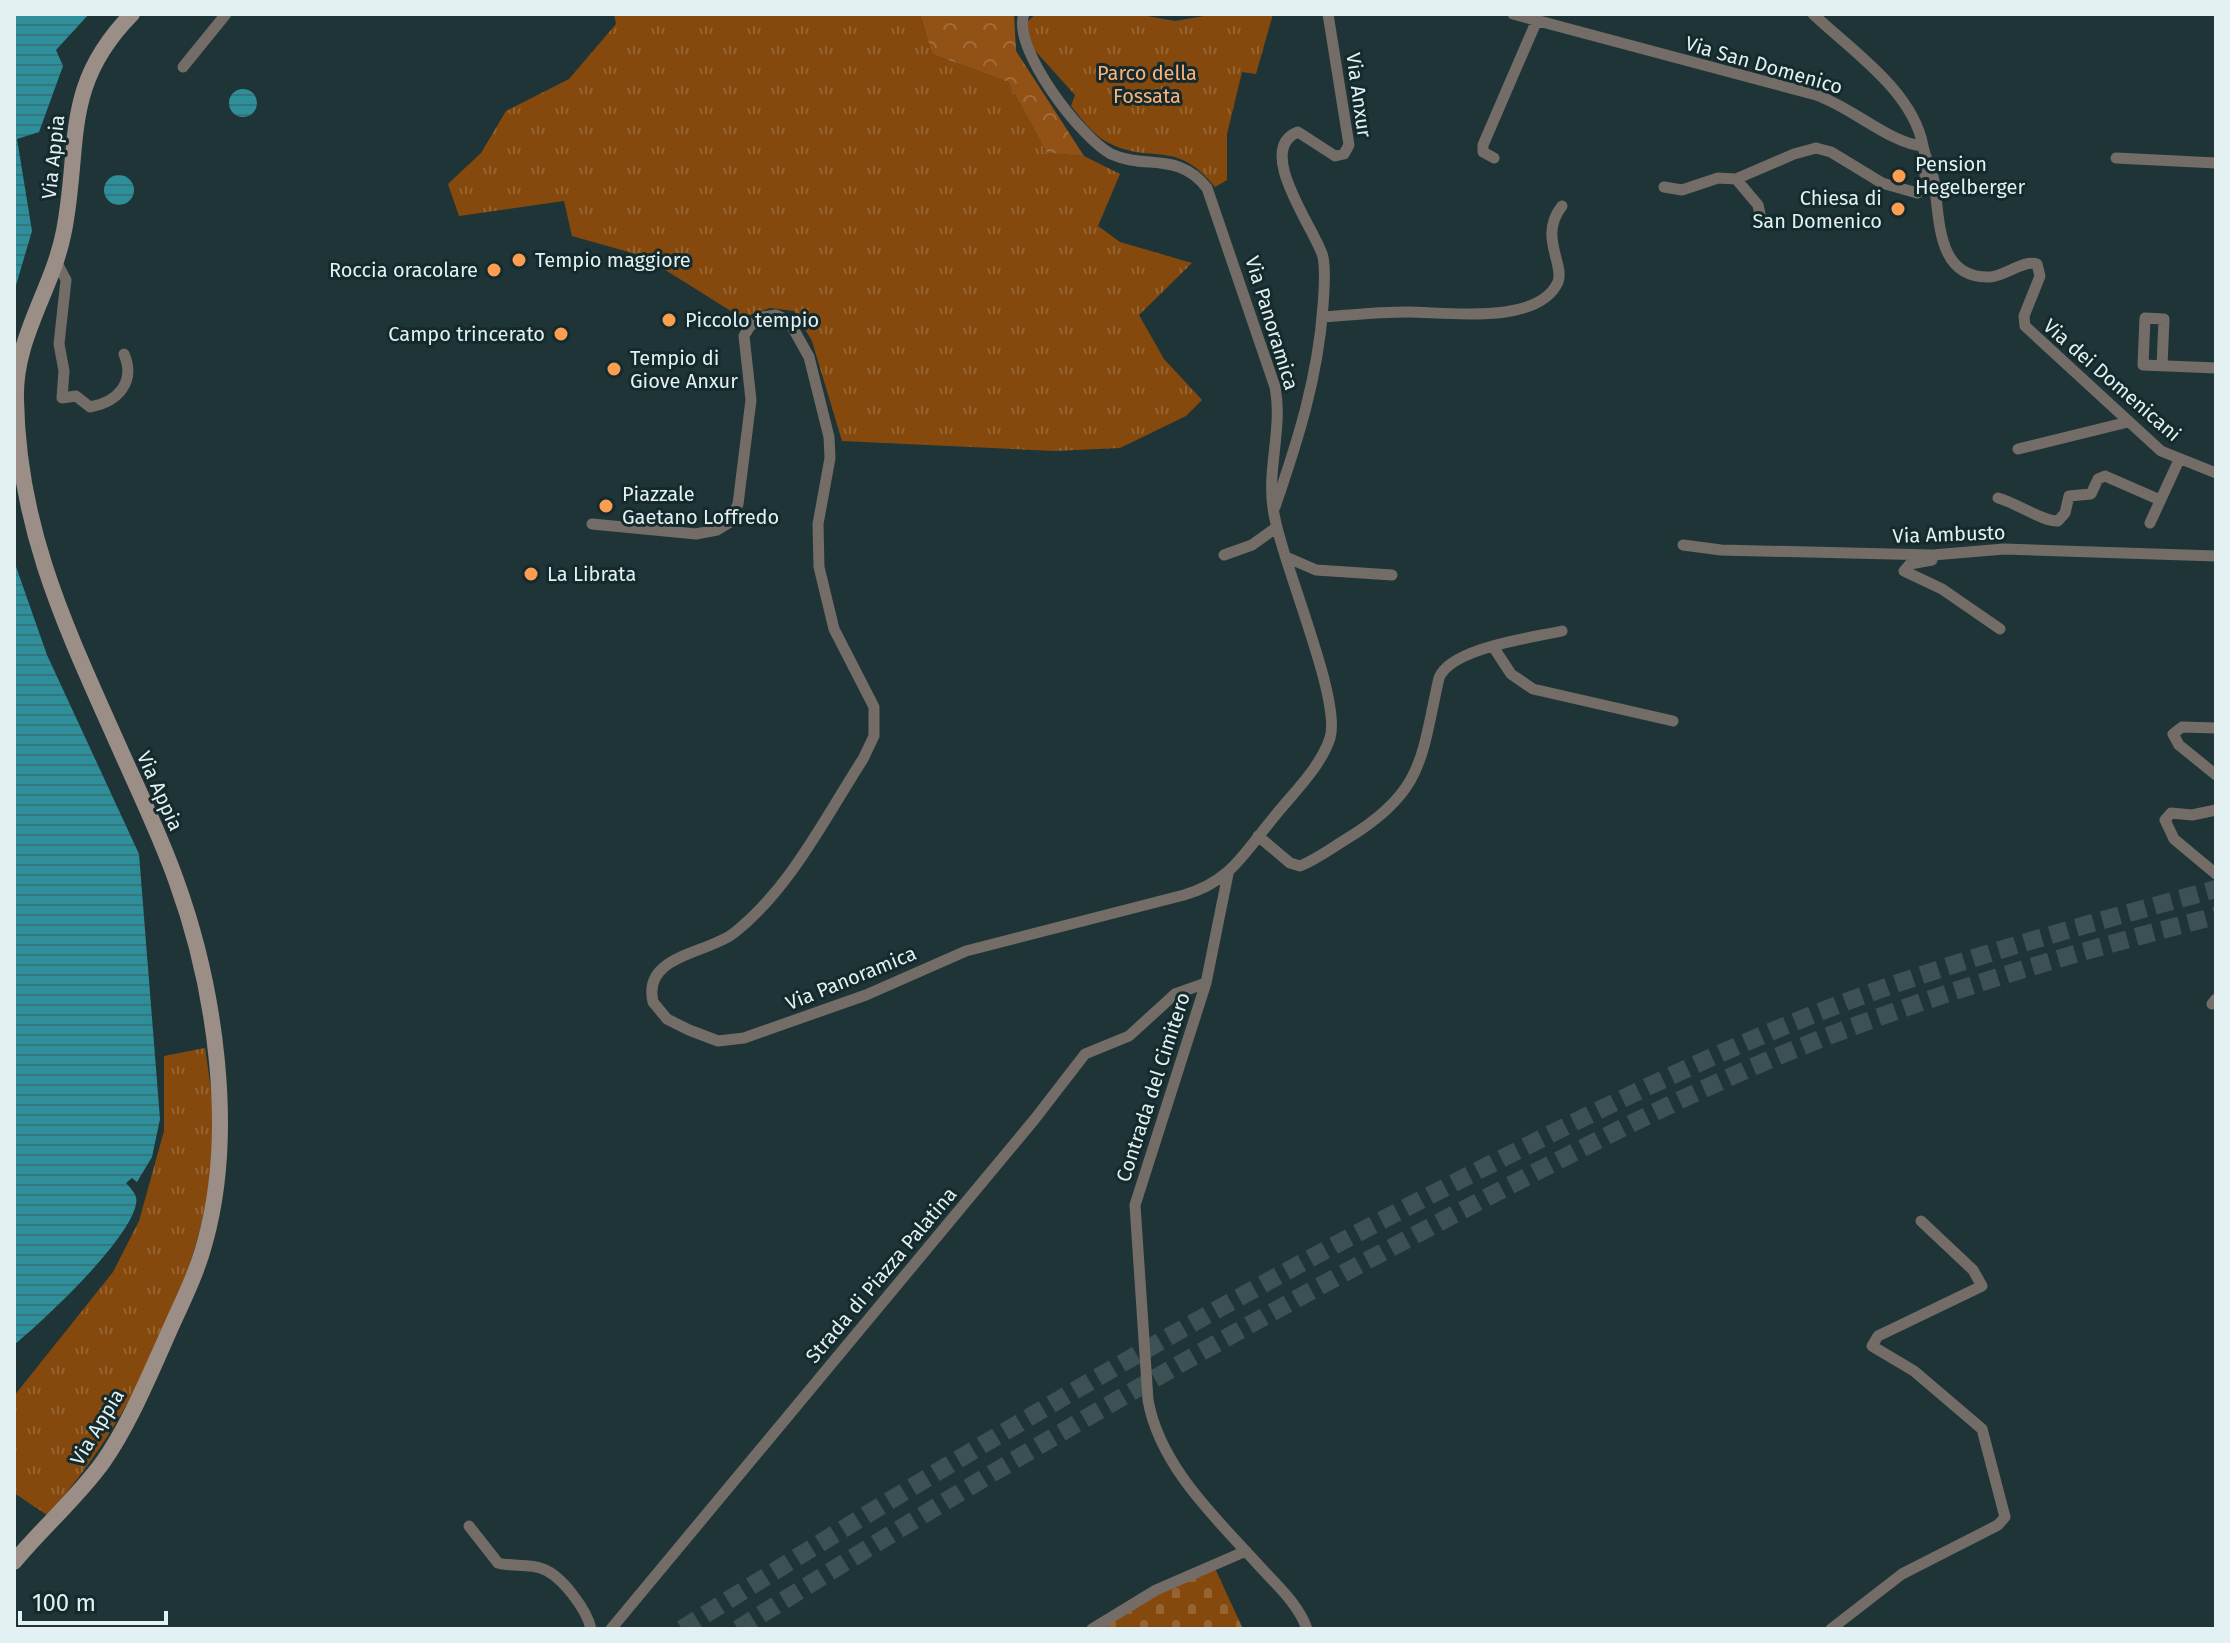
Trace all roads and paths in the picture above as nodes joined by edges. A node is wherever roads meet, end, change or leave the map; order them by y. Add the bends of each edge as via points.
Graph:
1 (132, 14) edge
2 (226, 14) edge
3 (1024, 14) edge
4 (1328, 14) edge
5 (1513, 14) edge
6 (1813, 14) edge
7 (1537, 20) junction
8 (183, 67) dead end
9 (1924, 150) junction
10 (1494, 158) dead end
11 (2116, 158) dead end
12 (2216, 163) edge
13 (1736, 179) junction
14 (1664, 187) dead end
15 (1562, 206) dead end
16 (1762, 223) dead end
17 (56, 261) junction
18 (1322, 317) junction
19 (124, 354) dead end
20 (2162, 366) dead end
21 (2216, 368) edge
22 (2128, 422) junction
23 (2018, 449) dead end
24 (2179, 460) junction
25 (2216, 473) edge
26 (1998, 498) dead end
27 (2160, 500) junction
28 (1273, 513) junction
29 (2150, 523) dead end
30 (592, 524) dead end
31 (1277, 527) junction
32 (1683, 545) dead end
33 (1224, 555) dead end
34 (1948, 555) junction
35 (2216, 556) edge
36 (1286, 557) junction
37 (1392, 575) dead end
38 (2000, 629) dead end
39 (1562, 631) dead end
40 (1494, 648) junction
41 (1673, 721) dead end
42 (2216, 728) edge
43 (2216, 775) edge
44 (2216, 810) edge
45 (1258, 836) junction
46 (1228, 874) junction
47 (2216, 874) edge
48 (1206, 983) junction
49 (1921, 1221) dead end
50 (469, 1526) dead end
51 (1246, 1551) junction
52 (14, 1562) edge
53 (591, 1629) edge
54 (611, 1629) edge
55 (1092, 1629) edge
56 (1307, 1629) edge
57 (1831, 1629) edge

1 - 17 main road, Via Appia via 98,53 81,96 66,223
2 - 8 street
3 - 28 street, Via Panoramica via 1021,37 1031,62 1097,144 1126,159 1177,165 1211,195 1275,387
4 - 18 street, Via Anxur via 1349,148 1335,156 1298,132 1283,150 1295,203 1322,253
5 - 7 street, Via San Domenico
6 - 9 street, Via San Domenico via 1903,101
7 - 9 street, Via San Domenico via 1816,95
7 - 10 street via 1483,145 1483,152
9 - 13 street via 1925,188 1920,192 1882,183 1821,148
9 - 22 street, Via dei Domenicani via 1943,244 1953,264 1983,277 2037,264 2040,276 2025,326
11 - 12 street
13 - 14 street via 1718,178 1682,190
13 - 16 street via 1756,203
15 - 18 street via 1552,228 1559,279 1534,303 1482,314
17 - 19 street via 66,284 59,344 62,398 80,397 90,407 117,396 128,376
17 - 52 main road, Via Appia via 25,339 16,384 31,525 51,593 184,901 207,1006 220,1136 204,1248 150,1373 103,1462
18 - 28 street, Via Anxur via 1312,392
20 - 21 street
22 - 23 street
22 - 24 street, Via dei Domenicani
24 - 25 street, Via dei Domenicani
24 - 27 street
26 - 27 street via 2058,521 2069,496 2091,494 2105,476
27 - 29 street
28 - 31 street, Via Panoramica
30 - 46 street, Via Panoramica via 696,534 730,522 738,504 751,400 744,336 767,315 792,323 809,357 829,437 818,524 823,588 838,638 873,703 874,736 763,906 723,941 658,971 653,1002 677,1025 718,1041 755,1035 866,995 951,956 1184,895
31 - 33 street via 1252,545
31 - 36 street, Via Panoramica
32 - 34 street, Via Ambusto
34 - 35 street, Via Ambusto via 2004,549
34 - 38 street via 1910,564 1904,571 1942,589
36 - 37 street via 1316,570
36 - 45 street, Via Panoramica via 1327,694 1332,729 1322,754
39 - 40 street
40 - 41 street via 1511,674 1533,689
40 - 45 street via 1455,659 1442,670 1421,760 1385,814 1300,866
42 - 43 street via 2182,727 2173,734
44 - 47 street via 2171,813 2165,820 2174,839
45 - 46 street, Via Panoramica
46 - 48 street, Contrada del Cimitero
48 - 51 street, Contrada del Cimitero via 1138,1189 1134,1238 1155,1431 1170,1458
48 - 54 street, Strada di Piazza Palatina via 1175,994 1129,1036 1082,1057
49 - 57 street via 1973,1270 1982,1286 1878,1336 1872,1346 1914,1371 1982,1429 2005,1517 1902,1574
50 - 53 street via 498,1563 549,1572 580,1606
51 - 55 street via 1156,1590
51 - 56 street, Contrada del Cimitero via 1294,1605

